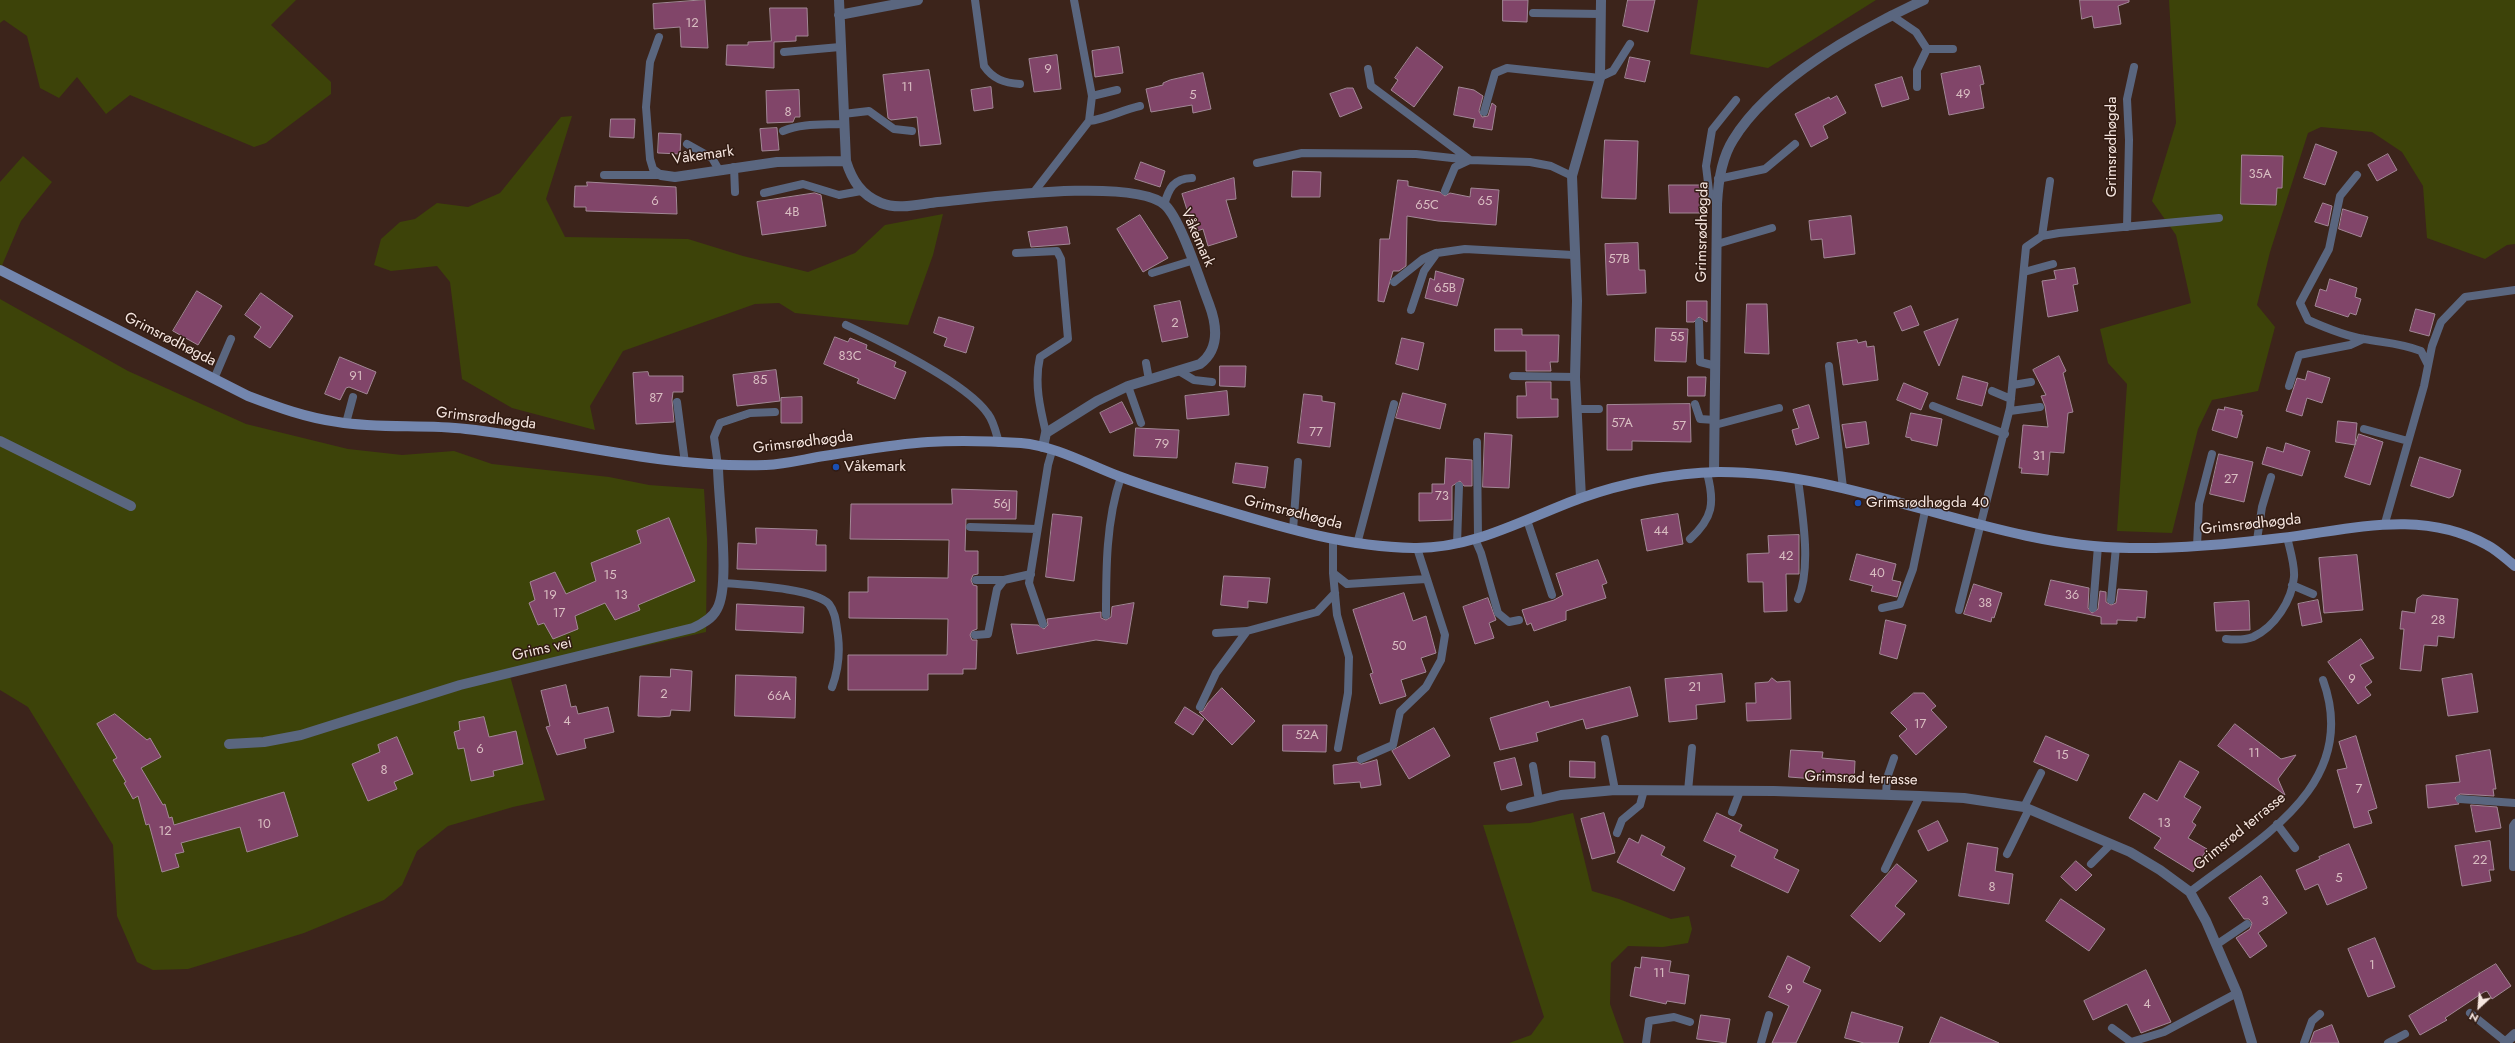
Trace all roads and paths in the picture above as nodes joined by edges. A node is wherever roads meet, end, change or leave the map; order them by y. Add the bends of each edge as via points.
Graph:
1 (839, 0) edge
2 (918, 0) edge
3 (975, 0) edge
4 (1074, 0) edge
5 (1601, 0) edge
6 (1924, 0) edge
7 (1534, 13) dead end
8 (1601, 14) junction
9 (839, 15) junction
10 (1891, 15) junction
11 (659, 37) dead end
12 (1630, 44) dead end
13 (840, 47) junction
14 (1927, 49) junction
15 (1953, 49) dead end
16 (784, 52) dead end
17 (2134, 67) dead end
18 (1368, 69) dead end
19 (1600, 78) junction
20 (1020, 84) dead end
21 (1917, 87) dead end
22 (1118, 90) dead end
23 (1092, 96) junction
24 (1736, 100) dead end
25 (1140, 106) dead end
26 (1484, 112) dead end
27 (843, 119) junction
28 (1088, 121) junction
29 (783, 131) dead end
30 (912, 131) dead end
31 (687, 144) dead end
32 (1796, 144) dead end
33 (1470, 160) junction
34 (846, 161) junction
35 (1257, 163) dead end
36 (734, 167) junction
37 (719, 170) junction
38 (604, 175) dead end
39 (661, 175) junction
40 (2357, 175) dead end
41 (1572, 176) junction
42 (1192, 178) dead end
43 (1718, 179) junction
44 (2050, 181) dead end
45 (861, 191) junction
46 (1445, 191) dead end
47 (735, 192) dead end
48 (764, 192) dead end
49 (1034, 192) junction
50 (1717, 204) junction
51 (1164, 205) junction
52 (2219, 218) dead end
53 (1772, 228) dead end
54 (2127, 228) junction
55 (2042, 236) junction
56 (1717, 244) junction
57 (1016, 253) dead end
58 (1437, 253) junction
59 (1574, 255) junction
60 (1191, 261) junction
61 (2053, 264) dead end
62 (0, 270) edge
63 (2024, 272) junction
64 (1152, 273) dead end
65 (1394, 282) dead end
66 (2515, 290) edge
67 (1411, 310) dead end
68 (1699, 322) dead end
69 (846, 325) dead end
70 (231, 339) dead end
71 (2363, 339) junction
72 (1146, 363) dead end
73 (2428, 365) junction
74 (1716, 366) junction
75 (1830, 366) dead end
76 (1179, 371) junction
77 (1513, 376) dead end
78 (1575, 377) junction
79 (214, 379) junction
80 (1149, 380) junction
81 (1212, 382) dead end
82 (2031, 382) dead end
83 (2013, 385) junction
84 (1128, 386) junction
85 (2289, 386) dead end
86 (1992, 391) dead end
87 (353, 397) dead end
88 (2011, 398) junction
89 (677, 402) dead end
90 (1394, 404) dead end
91 (1695, 404) dead end
92 (1933, 406) dead end
93 (2040, 407) dead end
94 (1779, 408) dead end
95 (1576, 409) junction
96 (1599, 409) dead end
97 (2010, 411) junction
98 (775, 412) dead end
99 (346, 423) junction
100 (1141, 423) dead end
101 (1715, 423) junction
102 (2364, 429) dead end
103 (1046, 433) junction
104 (2005, 434) junction
105 (0, 440) edge
106 (2408, 441) junction
107 (1477, 442) dead end
108 (999, 443) junction
109 (1048, 449) junction
110 (2212, 454) dead end
111 (1298, 462) dead end
112 (685, 463) junction
113 (718, 466) junction
114 (1711, 473) junction
115 (1121, 477) junction
116 (2271, 477) dead end
117 (1798, 479) junction
118 (1459, 486) dead end
119 (1843, 488) junction
120 (1581, 498) junction
121 (131, 506) dead end
122 (1925, 511) junction
123 (1527, 520) junction
124 (2385, 523) junction
125 (1982, 524) junction
126 (970, 527) dead end
127 (1037, 529) junction
128 (1293, 530) junction
129 (2287, 537) junction
130 (1477, 538) junction
131 (1333, 539) junction
132 (1690, 539) dead end
133 (2257, 540) junction
134 (1357, 544) junction
135 (1458, 544) junction
136 (2098, 546) junction
137 (2197, 546) junction
138 (2116, 547) junction
139 (1417, 548) junction
140 (2515, 566) edge
141 (1333, 573) junction
142 (1031, 574) junction
143 (1426, 579) junction
144 (976, 580) dead end
145 (1004, 580) junction
146 (724, 583) junction
147 (2292, 585) junction
148 (1335, 593) junction
149 (2313, 594) dead end
150 (1552, 595) dead end
151 (1798, 599) dead end
152 (2110, 600) dead end
153 (1882, 608) dead end
154 (2093, 608) dead end
155 (1959, 610) dead end
156 (1106, 615) dead end
157 (1519, 620) dead end
158 (1043, 624) dead end
159 (1247, 631) junction
160 (1216, 633) dead end
161 (975, 635) dead end
162 (2226, 639) dead end
163 (2323, 680) dead end
164 (832, 687) dead end
165 (1200, 707) dead end
166 (1605, 738) dead end
167 (229, 744) dead end
168 (1338, 748) dead end
169 (1692, 748) dead end
170 (1894, 758) dead end
171 (1361, 759) dead end
172 (1534, 766) dead end
173 (2041, 773) dead end
174 (1615, 790) junction
175 (1644, 790) junction
176 (1688, 790) junction
177 (1740, 791) junction
178 (1886, 795) junction
179 (1920, 796) junction
180 (2460, 798) dead end
181 (1539, 800) junction
182 (2515, 803) edge
183 (1511, 807) dead end
184 (2026, 808) junction
185 (1732, 812) dead end
186 (2515, 823) edge
187 (2278, 824) junction
188 (1617, 833) dead end
189 (2111, 844) junction
190 (2295, 848) dead end
191 (2007, 854) dead end
192 (2091, 864) dead end
193 (2513, 867) dead end
194 (1886, 869) dead end
195 (2190, 892) junction
196 (2246, 924) dead end
197 (2216, 945) junction
198 (2237, 993) junction
199 (2470, 1013) dead end
200 (2320, 1014) dead end
201 (1769, 1015) dead end
202 (1690, 1022) dead end
203 (2112, 1028) dead end
204 (2405, 1034) dead end
205 (2515, 1034) edge
206 (1646, 1043) edge
207 (1760, 1043) edge
208 (2252, 1043) edge
209 (2304, 1043) edge
210 (2388, 1043) edge
211 (2506, 1043) edge

1 - 9 street, Våkemark
2 - 9 street
3 - 20 lane via 984,66 990,75 1006,83
4 - 23 lane
5 - 8 street
6 - 10 street, Grimsrødhøgda
7 - 8 lane
8 - 19 street
9 - 13 street, Våkemark
10 - 14 lane via 1916,32
10 - 43 street, Grimsrødhøgda via 1812,64 1764,102 1732,141
11 - 39 lane, Våkemark via 650,62 646,107 650,159 654,169
12 - 19 lane via 1613,71
13 - 16 lane
13 - 27 street, Våkemark
14 - 15 lane
14 - 21 lane via 1917,70
17 - 54 lane, Grimsrødhøgda via 2127,99
18 - 33 lane via 1371,86
19 - 26 lane via 1507,68 1495,73
19 - 41 street
22 - 23 lane
23 - 28 lane
24 - 50 lane via 1712,130 1706,166 1709,192
25 - 28 lane
27 - 29 lane
27 - 30 lane via 869,112 894,129
27 - 34 street, Våkemark
28 - 49 lane
31 - 37 lane via 712,158
32 - 43 lane via 1765,169
33 - 35 lane via 1416,154 1302,153
33 - 41 lane via 1530,162 1551,166
33 - 46 lane via 1455,167
34 - 36 street, Våkemark via 777,162
34 - 45 street, Våkemark via 854,182
36 - 37 street, Våkemark
36 - 47 lane
37 - 39 street, Våkemark via 675,177
38 - 39 lane
40 - 71 lane via 2340,196 2329,249 2300,303 2308,320
41 - 59 street
42 - 51 lane via 1182,179 1170,186
43 - 50 street, Grimsrødhøgda
44 - 55 lane
45 - 48 lane via 839,195 802,184
45 - 49 street, Våkemark via 882,204 894,206
49 - 51 street, Våkemark via 1136,192
50 - 56 street, Grimsrødhøgda
51 - 60 street, Våkemark via 1172,214
52 - 54 lane
53 - 56 lane
54 - 55 lane
55 - 63 lane via 2026,247
56 - 74 street, Grimsrødhøgda
57 - 103 lane via 1057,251 1061,259 1068,339 1040,357 1037,371 1038,399
58 - 59 lane via 1465,248
58 - 65 lane via 1423,259
58 - 67 lane via 1424,271
59 - 78 street via 1577,301
60 - 64 lane
60 - 76 street, Våkemark via 1215,319 1216,336 1208,358 1200,364
61 - 63 lane
62 - 79 main road, Grimsrødhøgda
63 - 83 lane
66 - 73 lane via 2465,297 2451,309 2440,322
68 - 74 lane via 1700,362
69 - 108 lane via 932,370 972,397 989,415
70 - 79 lane
71 - 73 lane via 2401,343 2421,351
71 - 85 lane via 2350,346 2299,355
72 - 80 lane
73 - 106 lane
74 - 101 street, Grimsrødhøgda
75 - 119 lane
76 - 80 street, Våkemark
76 - 81 lane via 1194,380
77 - 78 lane
78 - 95 street
79 - 99 main road, Grimsrødhøgda via 285,410
80 - 84 street, Våkemark
82 - 83 lane
83 - 88 lane
84 - 100 lane
84 - 103 street, Våkemark via 1097,401
86 - 88 lane
87 - 99 lane
88 - 97 lane
89 - 112 lane
90 - 134 lane
91 - 101 lane via 1700,419
92 - 104 lane
93 - 97 lane
94 - 101 lane
95 - 96 lane
95 - 120 street
97 - 104 lane
98 - 113 lane via 750,413 720,423 714,438
99 - 112 main road, Grimsrødhøgda via 464,429
101 - 114 street, Grimsrødhøgda
102 - 106 lane
103 - 109 street
104 - 125 lane
105 - 121 street
106 - 124 lane
107 - 130 lane
108 - 109 main road, Grimsrødhøgda
108 - 113 main road, Grimsrødhøgda via 929,441 777,465
109 - 115 main road, Grimsrødhøgda
109 - 127 lane
110 - 137 lane via 2199,504
111 - 128 lane
112 - 113 main road, Grimsrødhøgda
113 - 146 street, Grims vei
114 - 117 main road, Grimsrødhøgda
114 - 120 main road, Grimsrødhøgda via 1657,479
114 - 132 lane via 1711,510 1703,526
115 - 128 main road, Grimsrødhøgda
115 - 156 lane via 1112,514 1107,558
116 - 133 lane via 2262,507
117 - 119 main road, Grimsrødhøgda
117 - 151 lane via 1803,519 1804,566 1803,588
118 - 135 lane
119 - 122 main road, Grimsrødhøgda
120 - 123 main road, Grimsrødhøgda
122 - 125 main road, Grimsrødhøgda
122 - 153 lane via 1913,569 1900,604
123 - 130 main road, Grimsrødhøgda
123 - 150 lane
124 - 129 main road, Grimsrødhøgda
124 - 140 main road, Grimsrødhøgda via 2425,526 2457,533 2488,545
125 - 136 main road, Grimsrødhøgda via 2061,543
125 - 155 lane
126 - 127 lane
127 - 142 lane
128 - 131 main road, Grimsrødhøgda
129 - 133 main road, Grimsrødhøgda
129 - 147 lane via 2294,576
130 - 135 main road, Grimsrødhøgda
130 - 157 lane via 1498,613 1509,622
131 - 134 main road, Grimsrødhøgda
131 - 141 lane
133 - 137 main road, Grimsrødhøgda
134 - 139 main road, Grimsrødhøgda
135 - 139 main road, Grimsrødhøgda
136 - 138 main road, Grimsrødhøgda
136 - 154 lane
137 - 138 main road, Grimsrødhøgda
138 - 152 lane
139 - 143 lane
141 - 143 lane via 1347,584
141 - 148 lane
142 - 145 lane
142 - 158 lane via 1029,583
143 - 171 lane via 1439,610 1445,635 1441,660 1426,687 1400,712 1393,745 1382,752
144 - 145 lane
145 - 161 lane via 997,589 988,634
146 - 164 lane via 809,594 829,604 835,616 838,640 837,670
146 - 167 street, Grims vei via 717,609 704,623 693,628 460,685 301,735 264,742
147 - 149 lane
147 - 162 lane via 2288,601 2270,623 2254,636 2238,640
148 - 159 lane via 1317,612
148 - 168 lane via 1337,615 1349,658 1348,693
159 - 160 lane
159 - 165 lane via 1216,673
163 - 187 lane, Grimsrød terrasse via 2329,697 2331,724 2327,757 2321,774 2304,799
166 - 174 lane
169 - 176 lane
170 - 178 lane via 1887,778
172 - 181 lane
173 - 184 lane
174 - 175 street, Grimsrød terrasse
174 - 181 street, Grimsrød terrasse via 1561,795
175 - 176 street, Grimsrød terrasse
175 - 188 lane via 1640,805 1622,820
176 - 177 street, Grimsrød terrasse
177 - 178 street, Grimsrød terrasse
177 - 185 lane
178 - 179 street, Grimsrød terrasse
179 - 184 street, Grimsrød terrasse via 1964,798
179 - 194 lane
180 - 182 lane
181 - 183 street, Grimsrød terrasse
184 - 189 street, Grimsrød terrasse
184 - 191 lane
186 - 193 lane
187 - 190 lane
187 - 195 lane, Grimsrød terrasse
189 - 192 lane
189 - 195 street, Grimsrød terrasse via 2160,870
195 - 197 street, Grimsrød terrasse
196 - 197 lane
197 - 198 street, Grimsrød terrasse
198 - 203 lane via 2164,1032 2131,1042
198 - 208 street, Grimsrød terrasse
199 - 211 lane
200 - 209 lane via 2312,1021
201 - 207 lane
202 - 206 lane via 1674,1016 1649,1021
204 - 210 lane
205 - 211 street

